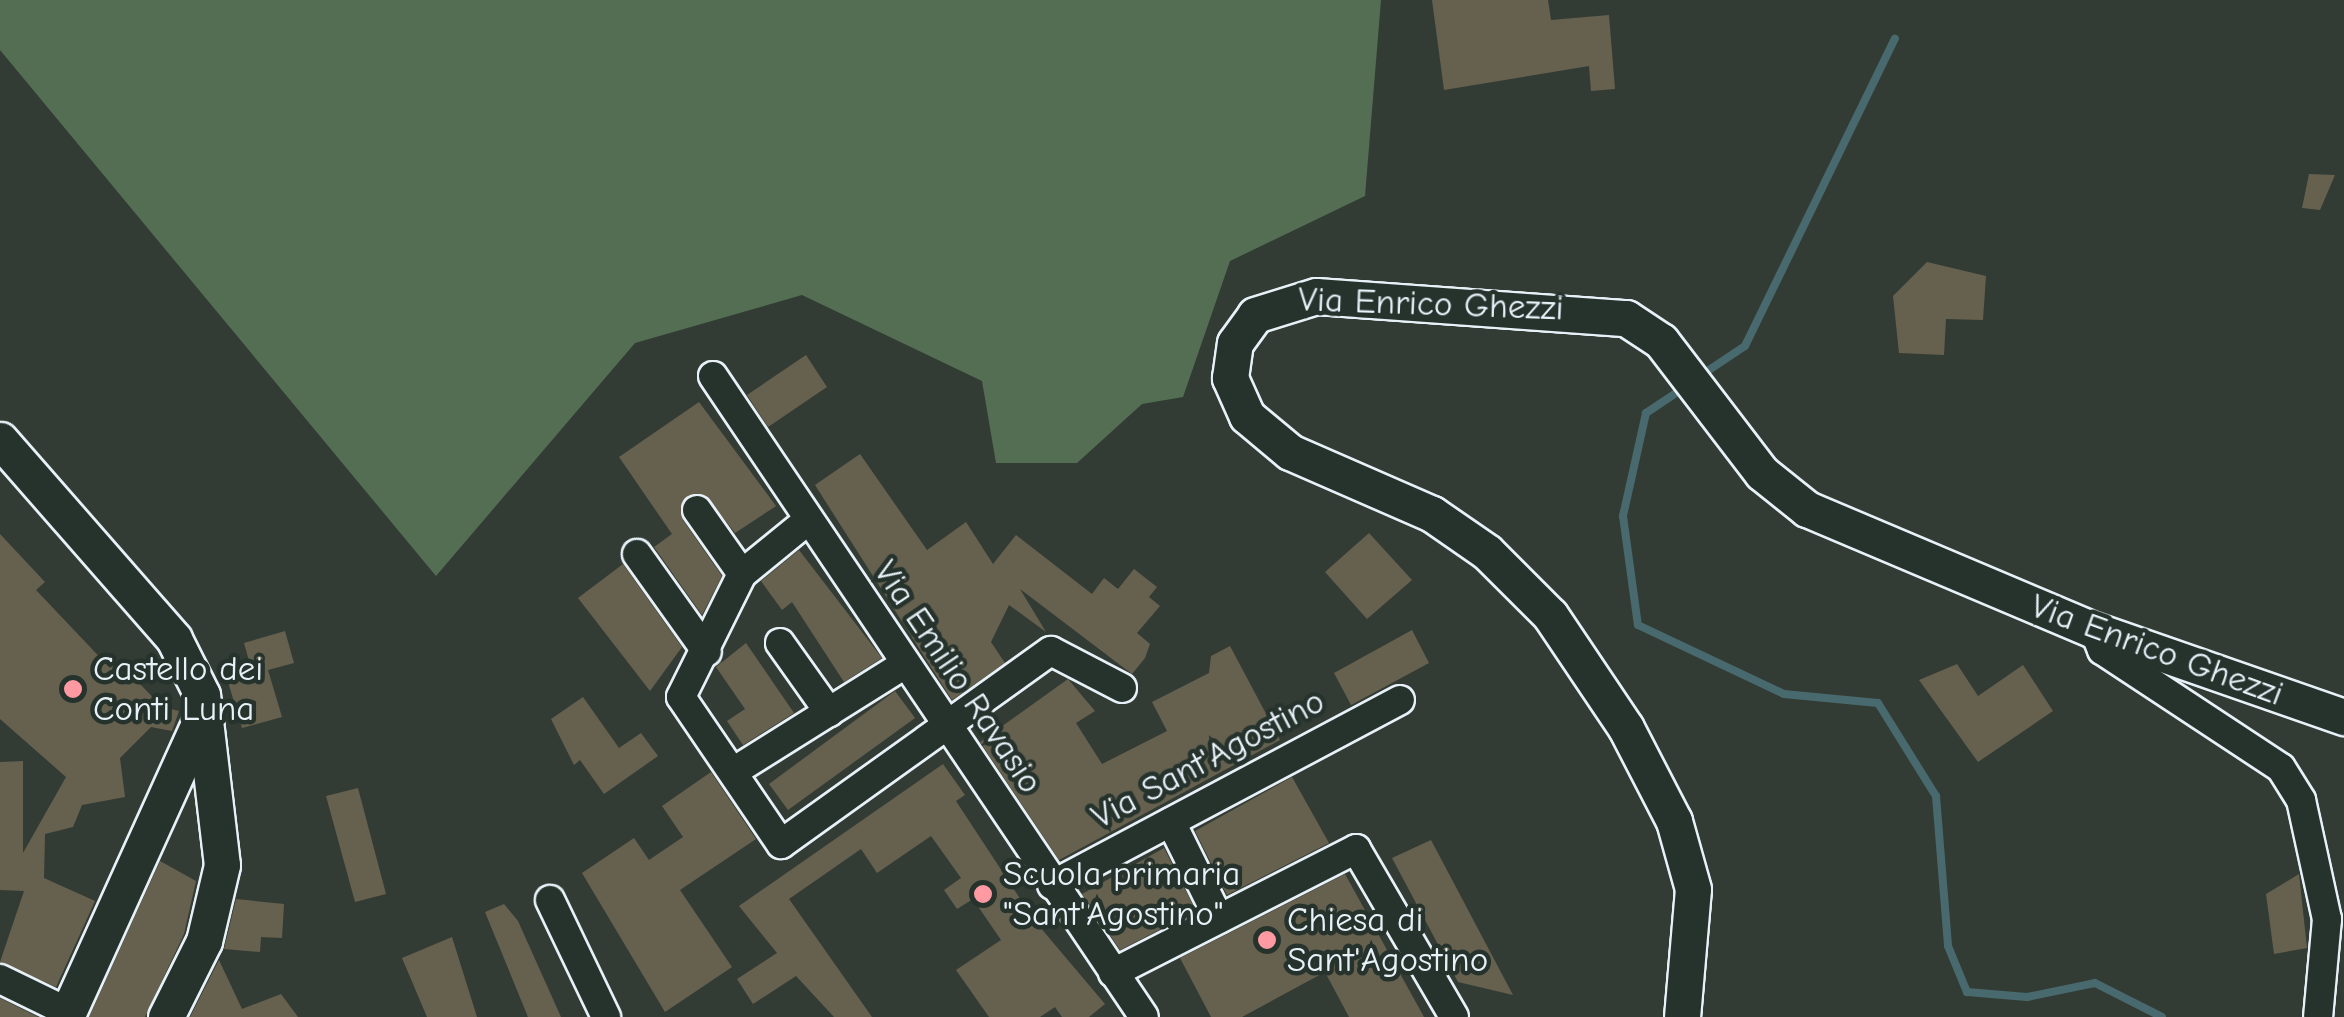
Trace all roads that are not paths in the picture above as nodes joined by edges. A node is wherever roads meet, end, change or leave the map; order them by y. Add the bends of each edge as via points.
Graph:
1 (713, 376) dead end
2 (0, 440) edge
3 (697, 510) dead end
4 (807, 521) junction
5 (637, 554) dead end
6 (742, 574) junction
7 (2094, 630) junction
8 (780, 643) dead end
9 (707, 652) junction
10 (905, 664) junction
11 (1122, 688) dead end
12 (1400, 700) dead end
13 (205, 709) junction
14 (829, 712) junction
15 (2344, 717) edge
16 (949, 730) junction
17 (733, 772) junction
18 (1170, 822) junction
19 (1052, 885) junction
20 (550, 900) dead end
21 (1219, 919) junction
22 (1113, 974) junction
23 (0, 979) edge
24 (67, 1014) edge
25 (166, 1017) edge
26 (606, 1017) edge
27 (1144, 1017) edge
28 (1454, 1017) edge
29 (1682, 1017) edge
30 (2318, 1017) edge

1 - 4 street, Via Emilio Ravasio
2 - 13 street via 174,638
3 - 6 street
4 - 6 street
4 - 10 street, Via Emilio Ravasio
5 - 9 street
6 - 9 street
7 - 15 street, Via Enrico Ghezzi
7 - 29 street, Via Enrico Ghezzi via 1807,509 1720,422 1662,341 1626,318 1584,309 1316,296 1255,315 1234,343 1230,378 1247,416 1290,452 1432,514 1486,552 1550,615 1674,820 1693,889
7 - 30 street via 2102,650 2281,768 2300,800 2327,919
8 - 14 street
9 - 17 street via 681,696
10 - 14 street
10 - 16 street, Via Emilio Ravasio
11 - 16 street via 1051,651
12 - 18 street, Via Sant'Agostino
13 - 24 street
13 - 25 street via 222,865 204,941
14 - 17 street
16 - 17 street via 781,844
16 - 19 street, Via Emilio Ravasio
18 - 19 street, Via Sant'Agostino
18 - 21 street
19 - 22 street, Via Emilio Ravasio
20 - 26 street
21 - 22 street
21 - 28 street via 1356,848
22 - 27 street, Via Emilio Ravasio
23 - 24 street

